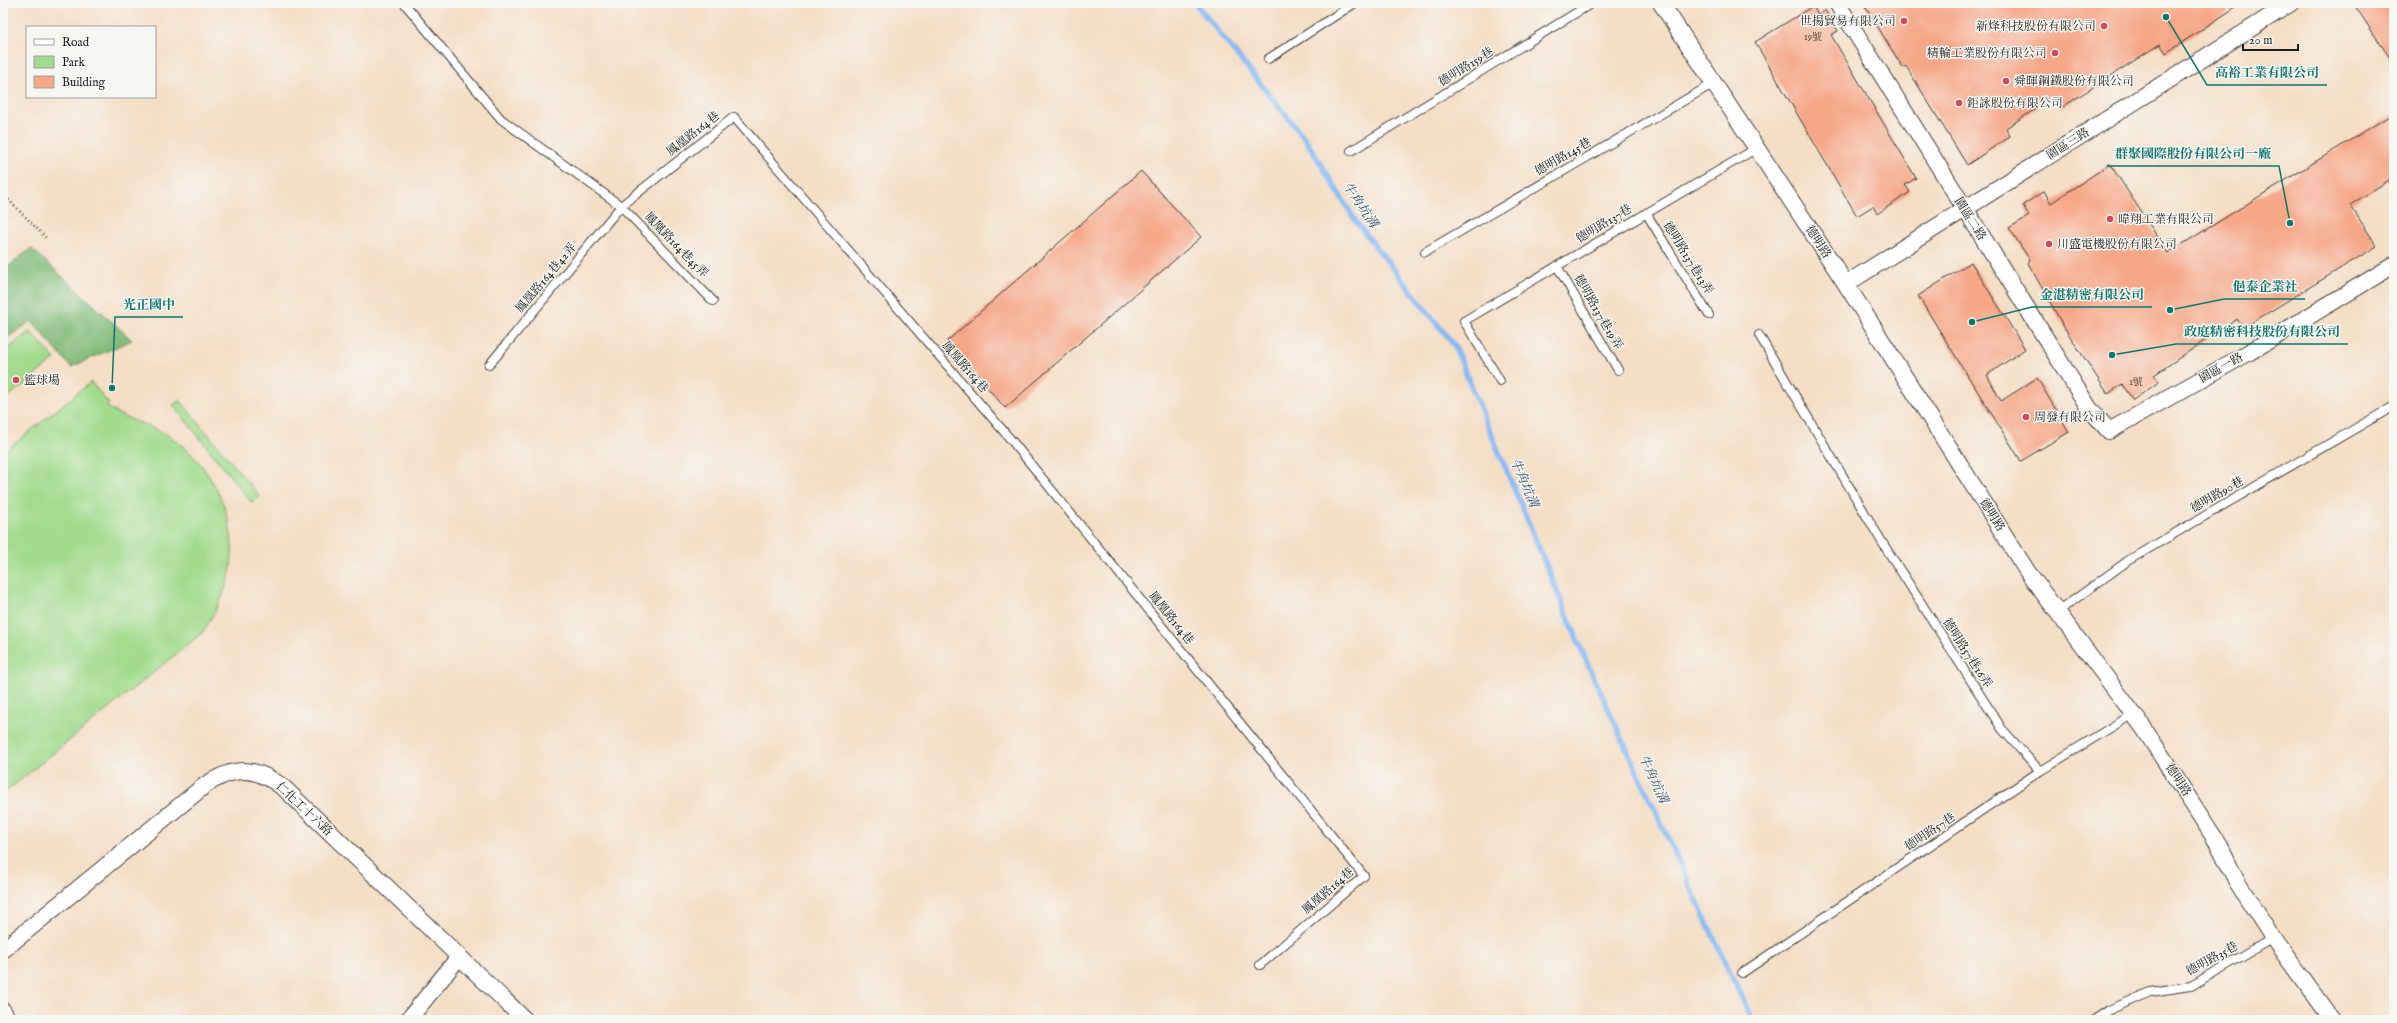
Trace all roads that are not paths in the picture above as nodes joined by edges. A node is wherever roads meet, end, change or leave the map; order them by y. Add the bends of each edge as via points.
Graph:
1 (404, 3) edge
2 (1354, 3) edge
3 (1592, 3) edge
4 (1661, 3) edge
5 (1837, 3) edge
6 (2291, 3) edge
7 (1268, 59) dead end
8 (1714, 83) junction
9 (1757, 148) junction
10 (1351, 151) dead end
11 (622, 206) junction
12 (1964, 209) junction
13 (1646, 213) junction
14 (1425, 252) dead end
15 (2394, 265) edge
16 (1557, 266) junction
17 (1846, 284) junction
18 (713, 301) dead end
19 (1709, 315) dead end
20 (1759, 335) dead end
21 (489, 365) dead end
22 (1618, 370) dead end
23 (1500, 381) dead end
24 (2394, 406) edge
25 (2109, 431) joint
26 (2056, 613) junction
27 (2133, 714) junction
28 (2040, 771) junction
29 (2273, 938) junction
30 (3, 950) edge
31 (459, 957) junction
32 (1260, 965) dead end
33 (1742, 973) dead end
34 (3, 1011) edge
35 (8, 1020) edge
36 (408, 1020) edge
37 (525, 1020) edge
38 (2094, 1020) edge
39 (2332, 1020) edge

1 - 11 lane via 501,119
2 - 7 lane
3 - 10 lane, 德明路159巷
4 - 8 street, 德明路
5 - 12 street, 園區二路
6 - 12 street, 園區三路
8 - 9 street, 德明路
8 - 14 lane, 德明路145巷
9 - 13 lane, 德明路137巷
9 - 17 street, 德明路
11 - 18 lane, 鳳凰路164巷45弄
11 - 21 lane, 鳳凰路164巷42弄
11 - 32 lane, 鳳凰路164巷 via 734,117 1012,440 1364,876
12 - 17 street, 園區三路
12 - 25 street, 園區二路 via 2089,408
13 - 16 lane, 德明路137巷
13 - 19 lane, 德明路137巷13弄
15 - 25 street, 園區一路 via 2248,353
16 - 22 lane, 德明路137巷19弄
16 - 23 lane, 德明路137巷 via 1464,321
17 - 26 street, 德明路 via 2022,565
20 - 28 lane, 德明路57巷16弄 via 1882,542 2002,728
24 - 26 lane, 德明路90巷 via 2130,560
26 - 27 street, 德明路
27 - 28 lane, 德明路57巷
27 - 29 street, 德明路 via 2189,796 2237,882
28 - 33 lane, 德明路57巷
29 - 38 lane, 德明路35巷 via 2191,986 2151,992 2109,1010
29 - 39 street, 德明路
30 - 31 street, 仁化工十六路 via 204,786 227,772 248,770 264,775 285,789
31 - 36 street
31 - 37 street, 仁化工十六路
34 - 35 street

